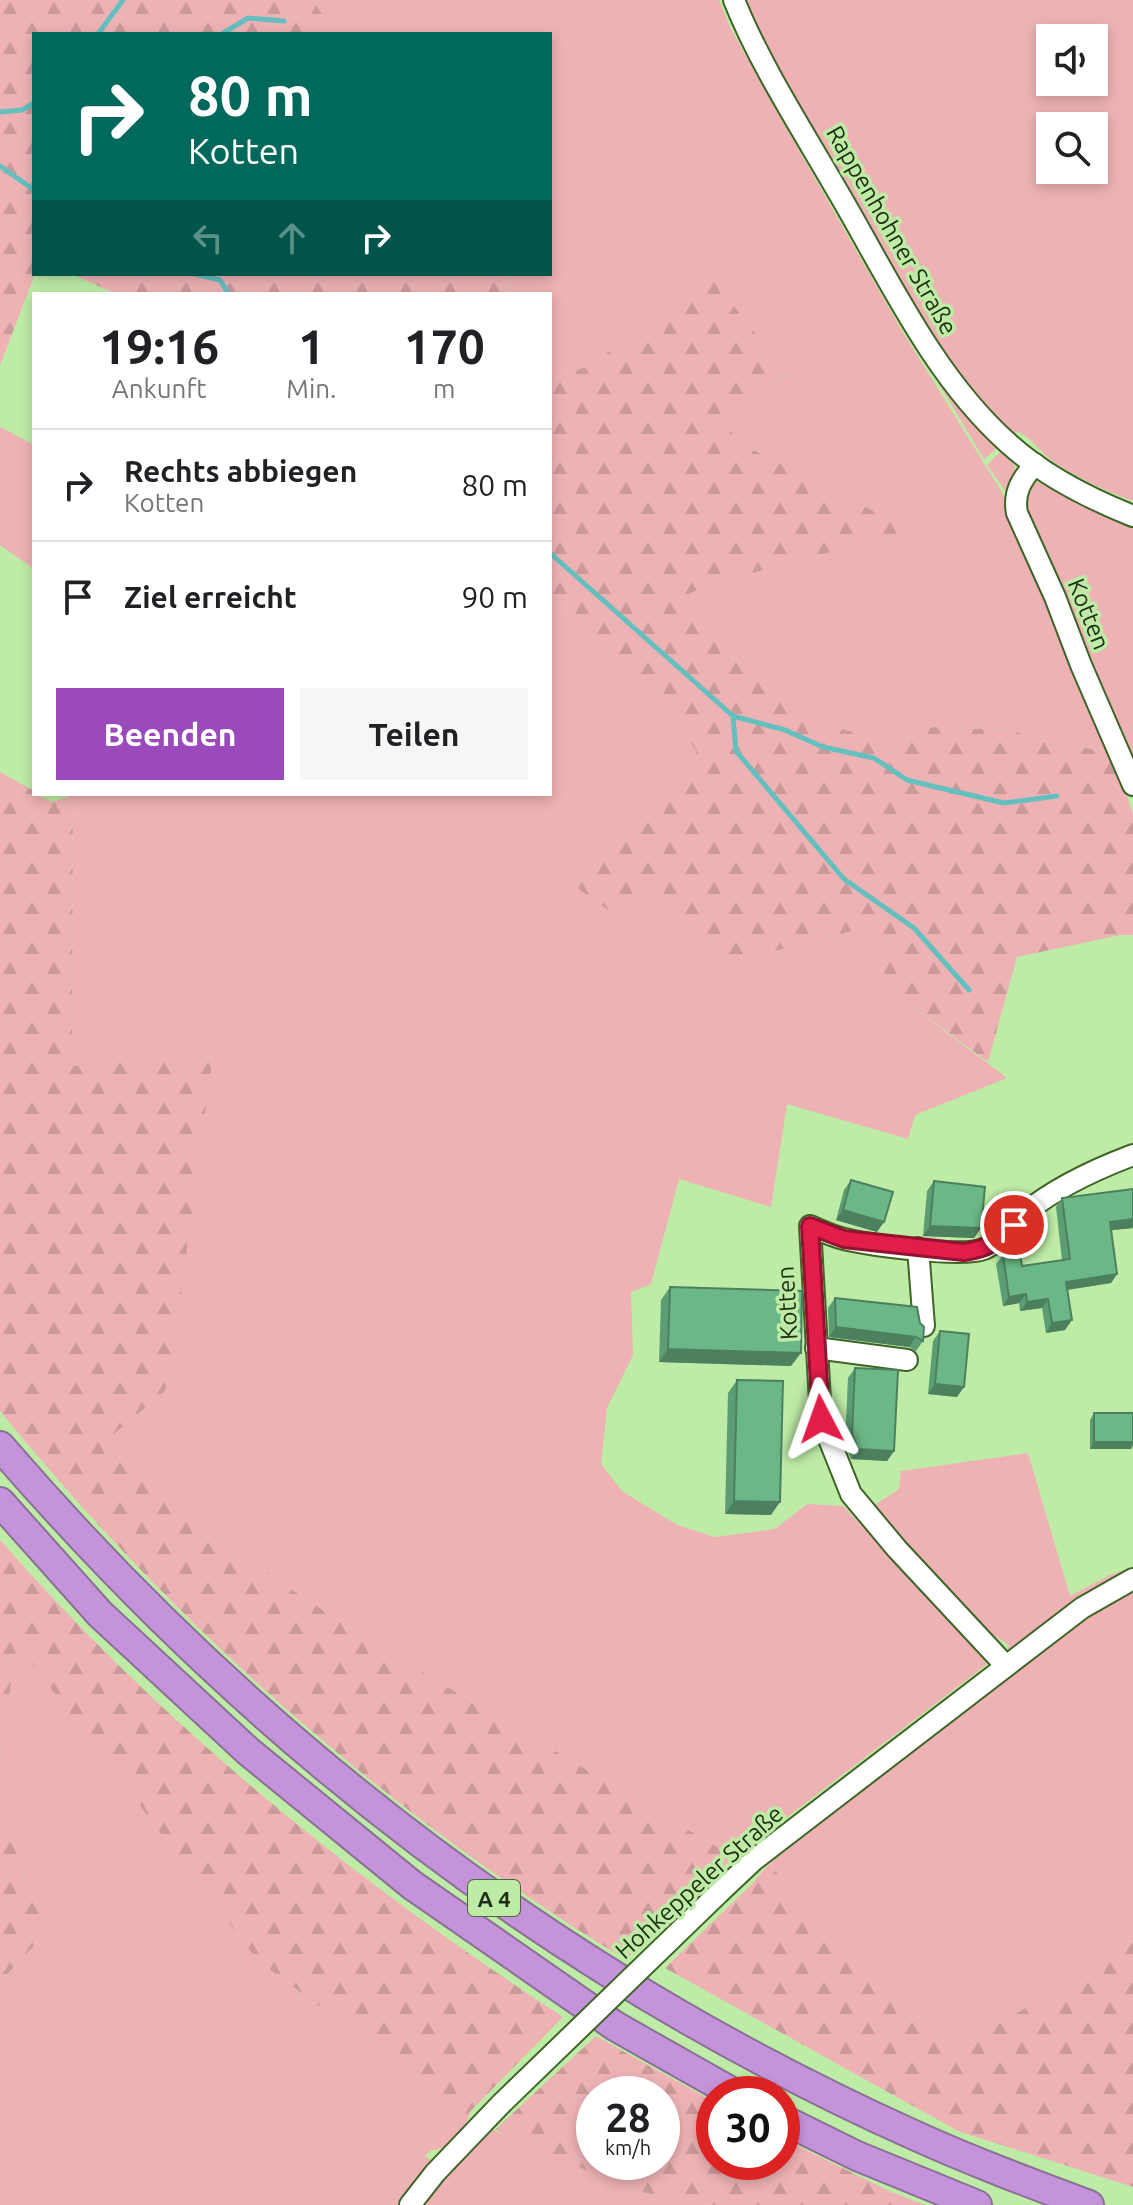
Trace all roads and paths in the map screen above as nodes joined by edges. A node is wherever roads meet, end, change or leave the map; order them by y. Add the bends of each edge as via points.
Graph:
1 (734, 0) edge
2 (1035, 464) junction
3 (1133, 516) edge
4 (1133, 785) edge
5 (1133, 1155) edge
6 (918, 1248) junction
7 (924, 1326) edge
8 (816, 1348) junction
9 (907, 1360) dead end
10 (0, 1446) edge
11 (0, 1502) edge
12 (1133, 1579) edge
13 (1006, 1666) junction
14 (703, 2076) edge
15 (800, 2128) edge
16 (410, 2205) edge
17 (977, 2205) edge
18 (1089, 2205) edge

1 - 2 street, Rappenhohner Straße via 937,359 1007,443
2 - 3 street, Rappenhohner Straße
2 - 4 street, Kotten via 1017,491 1017,513
5 - 6 street, Kotten via 1052,1195 983,1249
6 - 7 street
6 - 8 street, Kotten via 844,1239 810,1226
8 - 9 street
8 - 13 street, Kotten via 821,1419 851,1494
10 - 18 highway, A 4 via 127,1586 219,1676 402,1831 488,1894 595,1965 738,2048 914,2136
11 - 14 highway, A 4 via 100,1614 249,1752 412,1885 615,2026
12 - 13 street, Hohkeppeler Straße via 1082,1608
13 - 16 street, Hohkeppeler Straße, bridge via 754,1860 501,2104
15 - 17 highway

